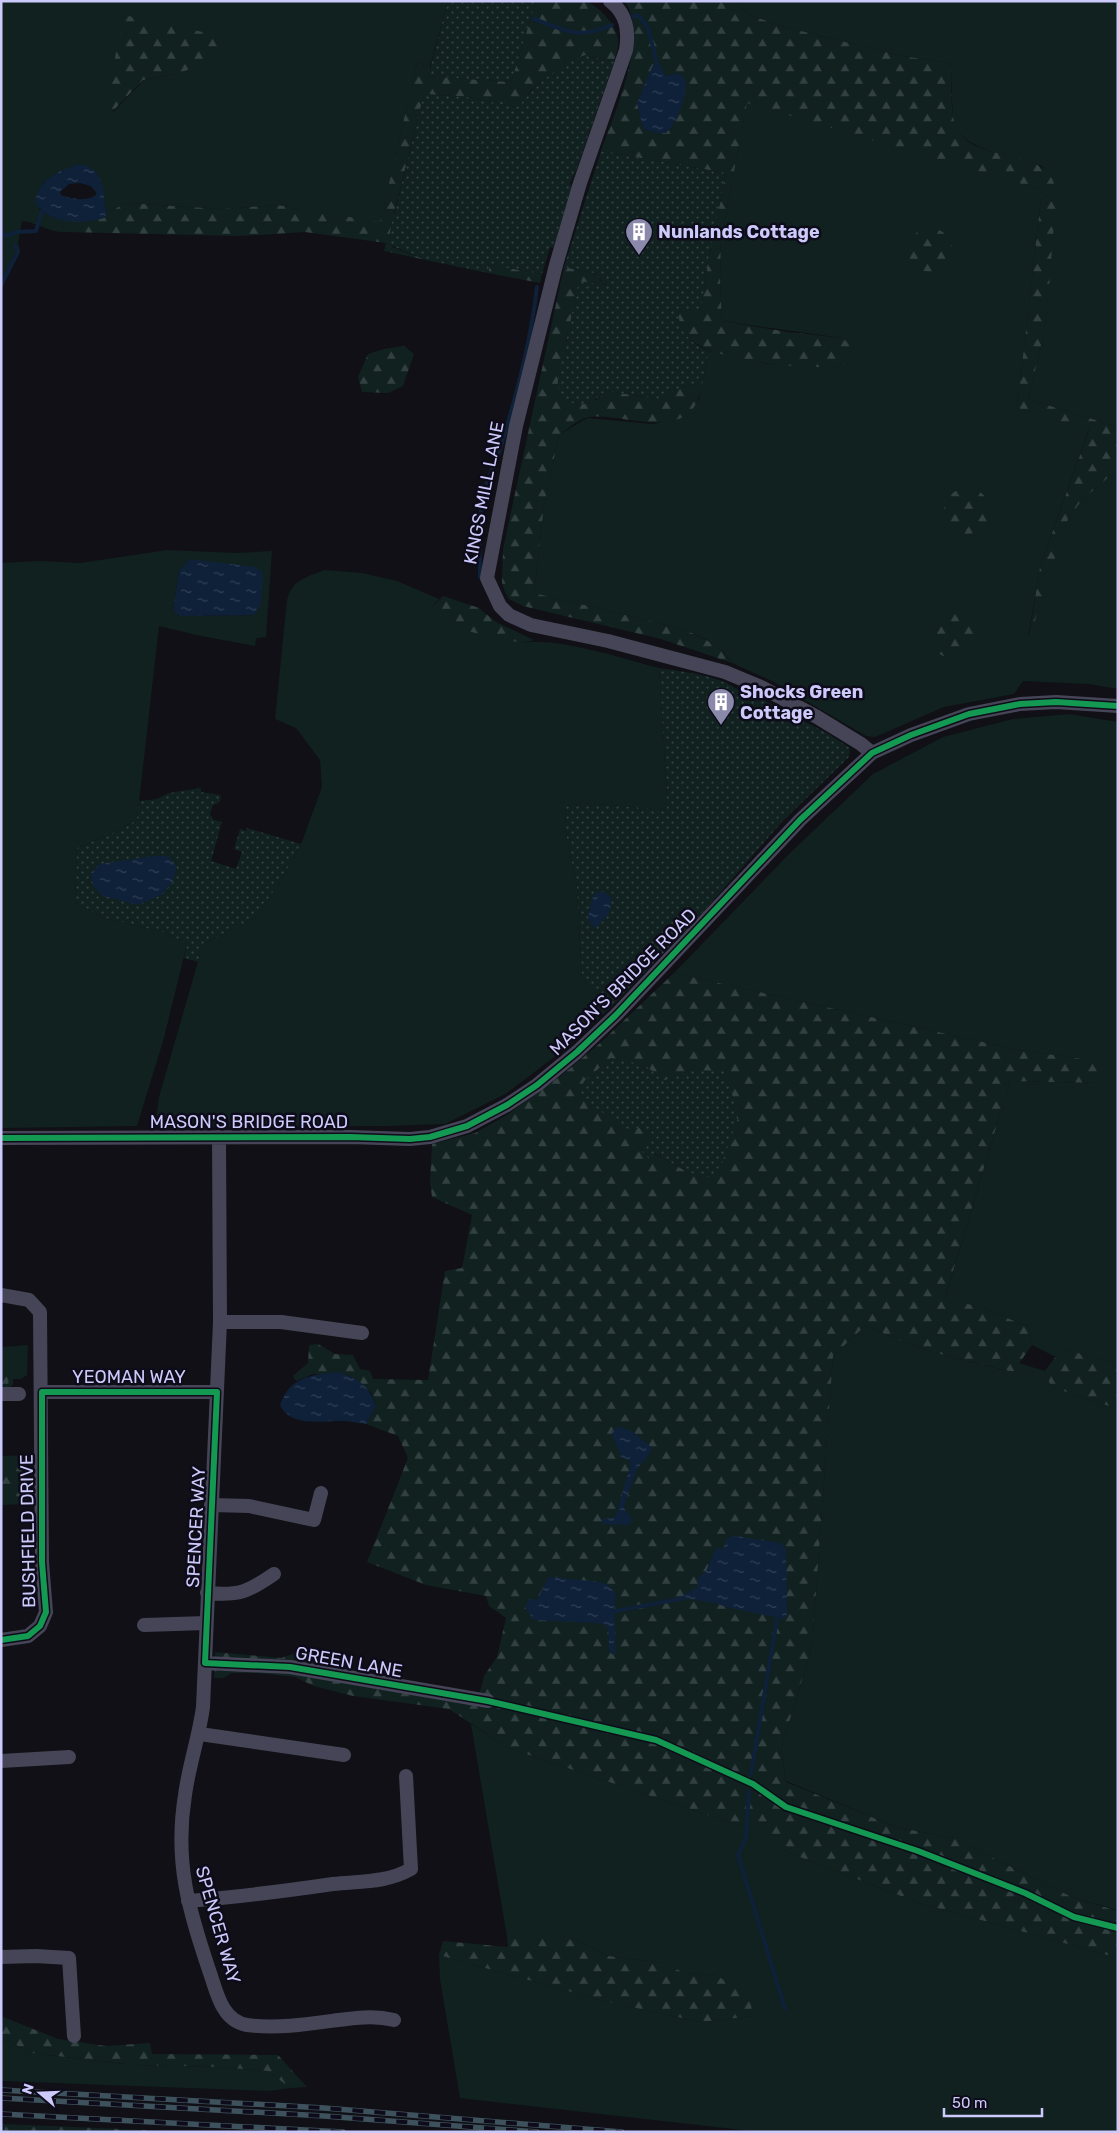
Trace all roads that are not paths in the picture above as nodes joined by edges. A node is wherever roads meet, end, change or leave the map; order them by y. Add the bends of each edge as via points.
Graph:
1 (610, 1) edge
2 (1118, 706) edge
3 (872, 753) junction
4 (219, 1137) junction
5 (1, 1138) edge
6 (1, 1295) edge
7 (220, 1322) junction
8 (362, 1332) dead end
9 (42, 1392) junction
10 (217, 1392) junction
11 (1, 1394) edge
12 (19, 1394) dead end
13 (321, 1493) dead end
14 (211, 1505) junction
15 (274, 1574) dead end
16 (207, 1593) junction
17 (206, 1623) junction
18 (144, 1626) dead end
19 (1, 1640) edge
20 (205, 1663) junction
21 (488, 1701) dead end
22 (200, 1734) junction
23 (344, 1755) dead end
24 (69, 1757) dead end
25 (1, 1761) edge
26 (406, 1776) dead end
27 (188, 1901) junction
28 (1, 1957) edge
29 (394, 2020) dead end
30 (74, 2036) dead end

1 - 3 street, KINGS MILL LANE via 626,22 626,50 556,265 516,426 487,578 500,606 509,615 531,625 608,641 725,672 761,687
2 - 3 street, MASON'S BRIDGE ROAD via 1056,702 1020,704 969,714
3 - 4 street, MASON'S BRIDGE ROAD via 797,824 616,1015 577,1052 508,1105 468,1126 430,1137
4 - 5 street, MASON'S BRIDGE ROAD
4 - 7 street, SPENCER WAY
6 - 9 street, BUSHFIELD DRIVE via 29,1300 40,1312
7 - 8 street via 282,1322
7 - 10 street, SPENCER WAY
9 - 10 street, YEOMAN WAY
9 - 19 street, BUSHFIELD DRIVE via 42,1562 46,1612 40,1626 28,1636
10 - 14 street, SPENCER WAY
11 - 12 street
13 - 14 street via 314,1520 249,1506
14 - 16 street, SPENCER WAY
15 - 16 street via 240,1594
16 - 17 street, SPENCER WAY
17 - 18 street
17 - 20 street, SPENCER WAY
20 - 21 street, GREEN LANE via 290,1666
20 - 22 street, SPENCER WAY
22 - 23 street
22 - 27 street, SPENCER WAY via 181,1824 180,1851
24 - 25 street
26 - 27 street via 411,1868 396,1877
27 - 29 street, SPENCER WAY via 223,2008 233,2020 246,2025 276,2026 368,2016
28 - 30 street via 69,1958

